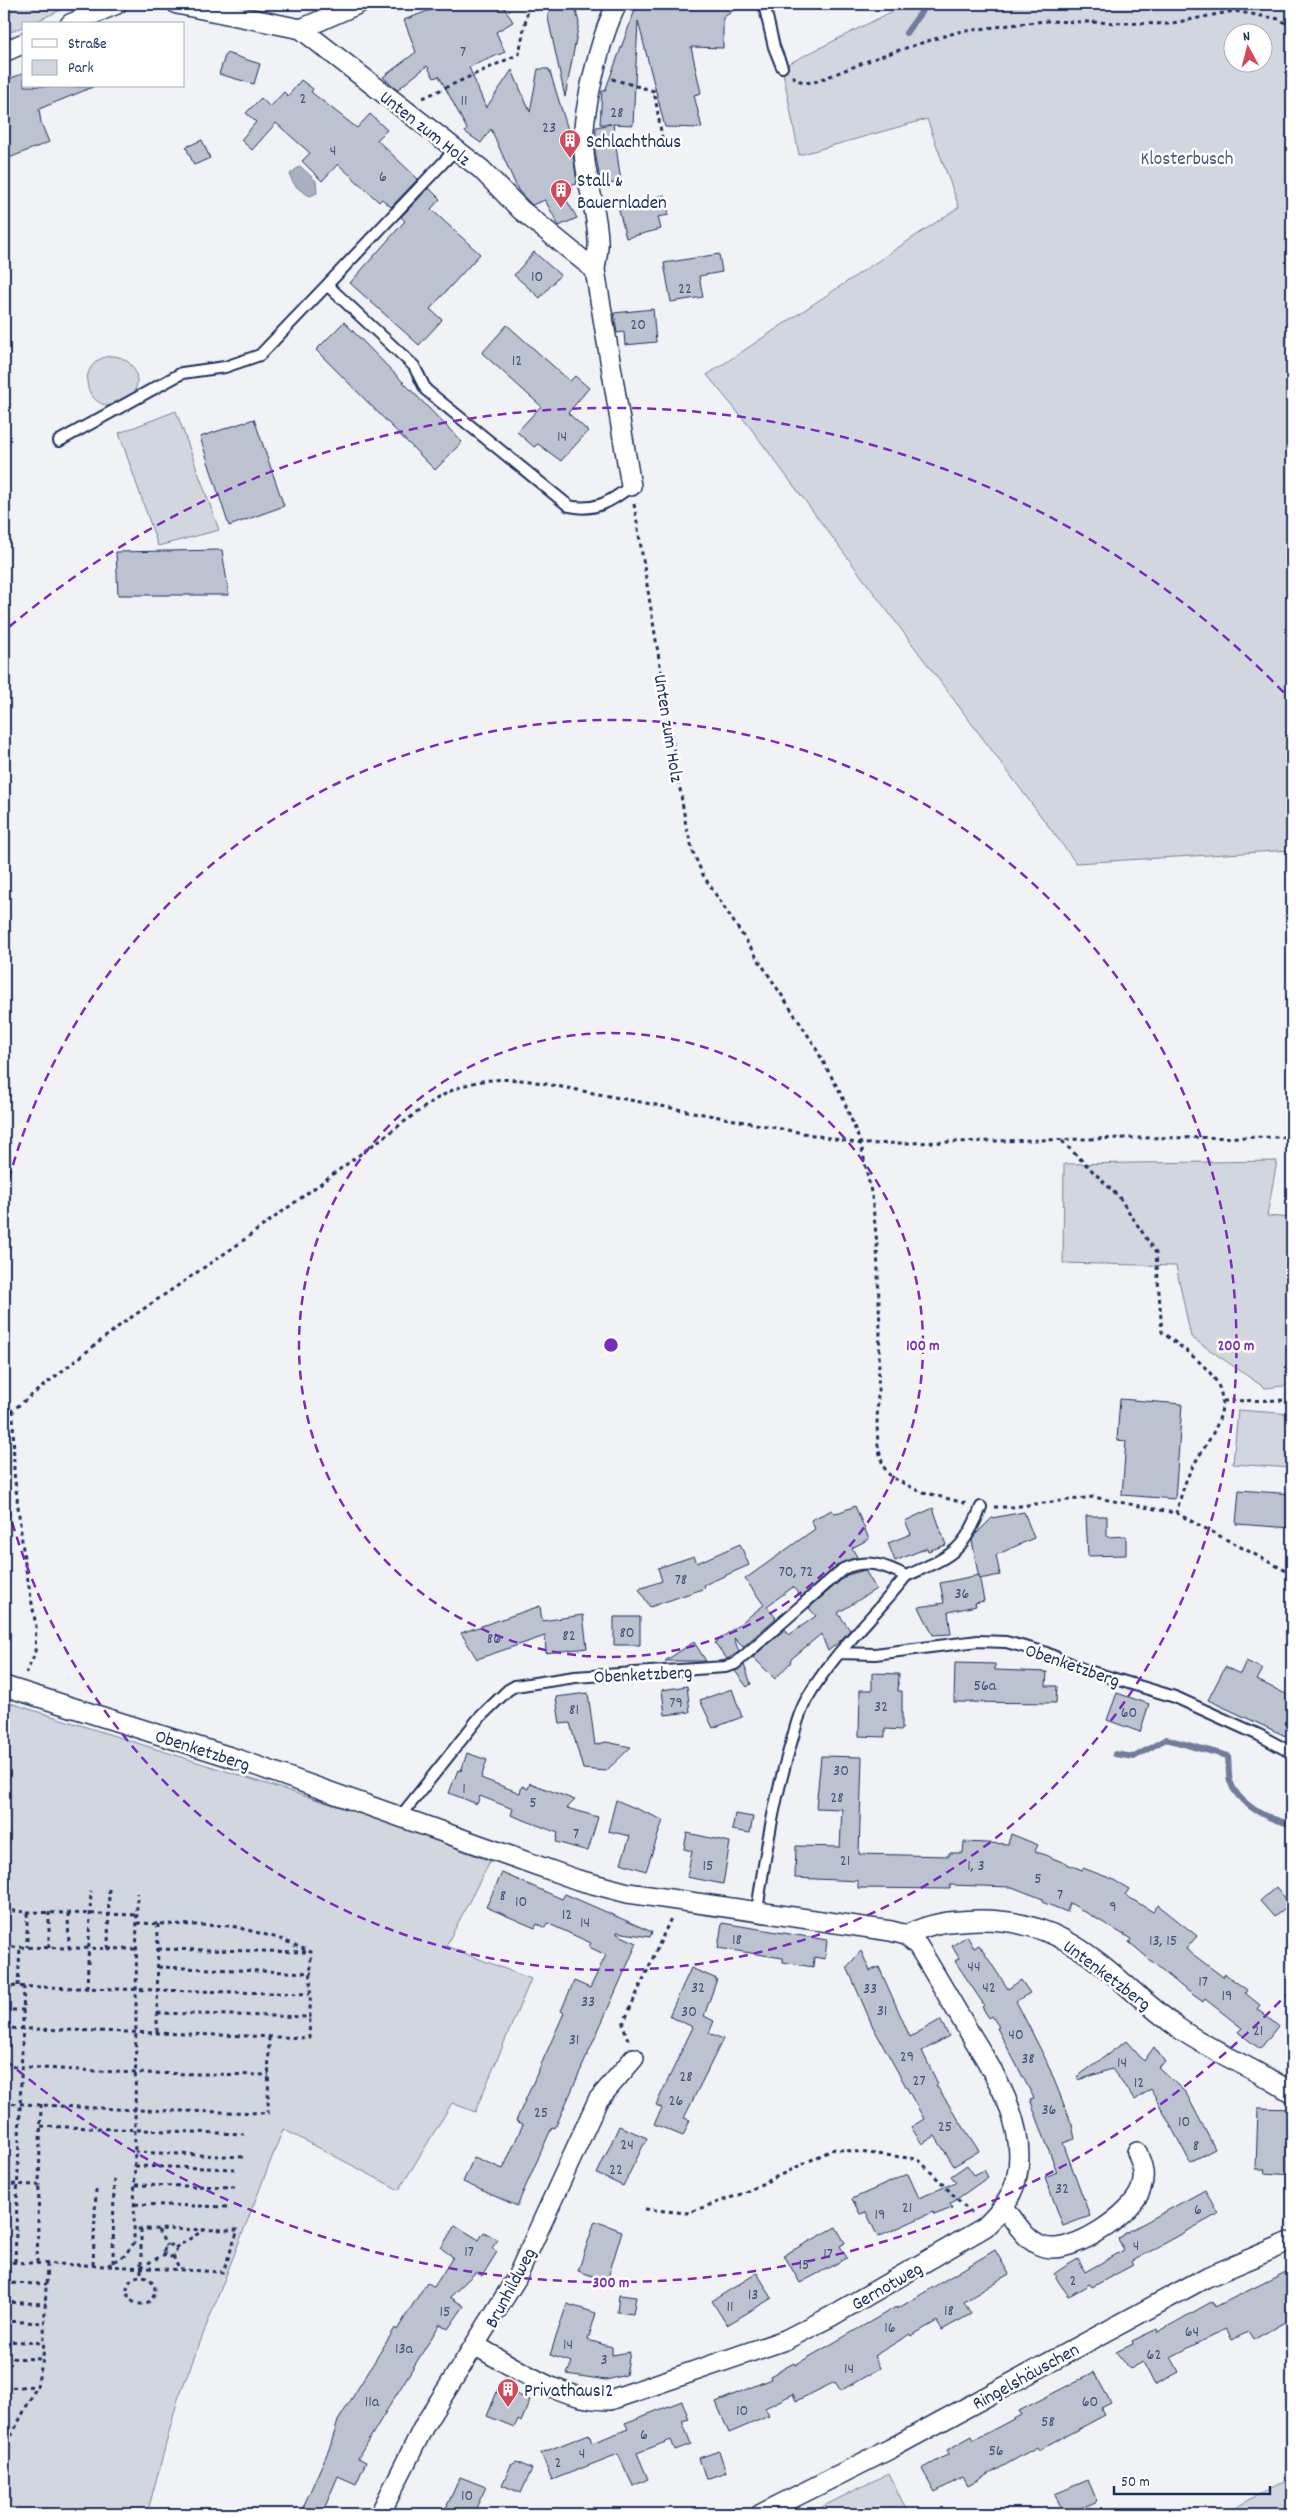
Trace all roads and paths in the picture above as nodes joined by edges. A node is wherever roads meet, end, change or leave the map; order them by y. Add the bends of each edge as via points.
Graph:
1 (117, 4) edge
2 (177, 4) edge
3 (358, 4) edge
4 (529, 4) edge
5 (764, 4) edge
6 (613, 6) edge
7 (75, 22) edge
8 (1292, 27) edge
9 (300, 29) junction
10 (22, 44) edge
11 (4, 52) edge
12 (782, 67) joint
13 (595, 73) junction
14 (402, 108) junction
15 (456, 149) junction
16 (664, 149) dead end
17 (595, 270) junction
18 (326, 286) junction
19 (59, 441) dead end
20 (631, 486) junction
21 (1292, 1138) edge
22 (1062, 1141) junction
23 (861, 1144) junction
24 (1292, 1400) edge
25 (1223, 1401) junction
26 (13, 1410) junction
27 (4, 1417) edge
28 (982, 1507) junction
29 (1176, 1512) junction
30 (1292, 1574) edge
31 (906, 1576) junction
32 (839, 1653) junction
33 (10, 1688) edge
34 (1292, 1754) edge
35 (400, 1816) junction
36 (109, 1889) dead end
37 (90, 1891) dead end
38 (137, 1893) dead end
39 (678, 1901) junction
40 (4, 1910) edge
41 (757, 1911) junction
42 (27, 1912) junction
43 (49, 1912) junction
44 (68, 1913) junction
45 (89, 1914) junction
46 (109, 1914) junction
47 (137, 1915) junction
48 (137, 1923) junction
49 (158, 1923) junction
50 (906, 1935) junction
51 (4, 1947) edge
52 (20, 1947) junction
53 (27, 1947) junction
54 (49, 1948) junction
55 (68, 1948) junction
56 (88, 1948) junction
57 (108, 1949) junction
58 (136, 1949) junction
59 (158, 1949) junction
60 (311, 1952) junction
61 (158, 1967) junction
62 (312, 1973) junction
63 (4, 1986) edge
64 (18, 1986) junction
65 (24, 1987) junction
66 (87, 1988) junction
67 (136, 1989) junction
68 (158, 1990) junction
69 (310, 1994) junction
70 (4, 2010) edge
71 (24, 2010) junction
72 (157, 2013) junction
73 (310, 2017) junction
74 (4, 2028) edge
75 (23, 2028) junction
76 (137, 2030) junction
77 (157, 2032) junction
78 (269, 2036) junction
79 (634, 2058) joint
80 (4, 2066) edge
81 (22, 2066) junction
82 (135, 2073) junction
83 (269, 2075) junction
84 (1292, 2093) edge
85 (4, 2102) edge
86 (20, 2103) junction
87 (41, 2104) junction
88 (136, 2110) junction
89 (41, 2126) junction
90 (135, 2131) junction
91 (244, 2134) dead end
92 (135, 2152) junction
93 (1137, 2152) dead end
94 (243, 2157) dead end
95 (135, 2166) junction
96 (239, 2169) dead end
97 (114, 2176) dead end
98 (4, 2184) edge
99 (17, 2184) junction
100 (39, 2185) junction
101 (135, 2185) junction
102 (237, 2187) dead end
103 (96, 2190) dead end
104 (134, 2204) junction
105 (227, 2207) dead end
106 (1004, 2207) junction
107 (645, 2209) dead end
108 (985, 2227) junction
109 (134, 2229) junction
110 (141, 2229) junction
111 (158, 2229) junction
112 (204, 2230) junction
113 (1292, 2241) edge
114 (140, 2242) junction
115 (134, 2243) junction
116 (167, 2246) junction
117 (175, 2248) junction
118 (165, 2254) junction
119 (173, 2256) junction
120 (4, 2262) edge
121 (15, 2262) junction
122 (37, 2263) junction
123 (47, 2263) junction
124 (113, 2264) junction
125 (93, 2265) junction
126 (107, 2266) junction
127 (141, 2268) junction
128 (179, 2269) junction
129 (141, 2276) junction
130 (4, 2283) edge
131 (46, 2284) junction
132 (4, 2302) edge
133 (46, 2304) junction
134 (4, 2321) edge
135 (44, 2323) junction
136 (4, 2341) edge
137 (44, 2343) junction
138 (476, 2346) junction
139 (4, 2358) edge
140 (43, 2359) junction
141 (37, 2386) junction
142 (4, 2388) edge
143 (4, 2450) edge
144 (380, 2514) edge
145 (761, 2514) edge

1 - 7 street
2 - 9 street
3 - 9 street
4 - 14 path via 519,54
5 - 12 lane
6 - 13 street
8 - 12 path via 1279,19 1234,11 1168,24 1045,22 958,32 880,56 812,83 800,81
9 - 14 street, Unten zum Holz
10 - 11 street
13 - 16 path via 654,91
13 - 17 street via 583,126 598,240
14 - 15 street, Unten zum Holz
15 - 17 street, Unten zum Holz via 481,168 521,210
15 - 18 lane
17 - 20 street
18 - 19 lane via 260,355 224,367 182,373
18 - 20 lane via 414,366 426,390 569,506 579,508 609,503
20 - 23 path, Unten zum Holz via 686,826 693,852 703,875 813,1043 842,1096
21 - 22 path
22 - 23 path
22 - 25 path via 1120,1197 1156,1253 1162,1332 1208,1371 1215,1379
23 - 26 path via 530,1081 495,1079 461,1085 437,1098 237,1245 123,1323
23 - 28 path, Unten zum Holz via 871,1189 877,1244 880,1460 892,1478 899,1482 919,1491
24 - 25 path
25 - 29 path via 1218,1425 1188,1476
26 - 27 path
26 - 33 path via 14,1472 36,1626 35,1654
28 - 29 path via 1012,1507 1093,1496
28 - 31 lane via 972,1531 960,1547 948,1557
29 - 30 path
31 - 32 lane
31 - 35 lane, Obenketzberg via 875,1564 854,1564 843,1569 735,1664 725,1667 575,1677 530,1683 508,1690 478,1719
32 - 34 lane, Obenketzberg via 875,1654 978,1641 1006,1642 1175,1697 1259,1735
32 - 41 lane via 807,1698 797,1725 777,1796
33 - 35 street, Obenketzberg via 204,1748
35 - 39 street, Obenketzberg via 578,1880 628,1894
36 - 46 path
37 - 45 path
38 - 47 path
39 - 41 street, Obenketzberg
39 - 79 path via 623,2024
40 - 42 path
41 - 50 street, Obenketzberg
42 - 43 path
42 - 53 path
43 - 44 path
43 - 54 path
44 - 45 path
44 - 55 path
45 - 46 path
45 - 56 path
46 - 47 path
46 - 57 path
47 - 48 path
48 - 49 path
48 - 58 path
49 - 59 path
49 - 60 path via 232,1926 278,1938
50 - 84 street, Untenketzberg via 944,1921 1010,1920 1043,1929 1092,1957 1178,2028
50 - 106 street, Gernotweg via 918,1946 994,2074 1010,2109 1019,2156 1017,2180
51 - 52 path
52 - 53 path
52 - 64 path
53 - 54 path
54 - 55 path
55 - 56 path
56 - 57 path
56 - 66 path
57 - 58 path
58 - 67 path
59 - 60 path
59 - 61 path
60 - 62 path
61 - 62 path
61 - 68 path
62 - 69 path
63 - 64 path
64 - 65 path
65 - 66 path
65 - 71 path
66 - 67 path
67 - 68 path
67 - 76 path
68 - 69 path
68 - 72 path
69 - 73 path
70 - 71 path
71 - 75 path
72 - 73 path
72 - 77 path
73 - 78 path via 309,2038
74 - 75 path
75 - 76 path
75 - 81 path
76 - 77 path
76 - 82 path
77 - 78 path
78 - 83 path
79 - 138 street, Brunhildweg via 598,2100 516,2279
80 - 81 path
81 - 82 path
81 - 86 path
82 - 83 path
82 - 88 path
83 - 88 path via 268,2113
85 - 86 path
86 - 87 path
86 - 99 path
87 - 88 path
87 - 89 path
88 - 90 path
89 - 90 path
89 - 100 path
90 - 91 path
90 - 92 path
92 - 94 path
92 - 95 path
93 - 106 street via 1144,2170 1141,2190 1131,2205 1115,2222 1072,2244 1044,2247 1031,2240
95 - 96 path
95 - 101 path
97 - 124 path
98 - 99 path
99 - 100 path
99 - 121 path
100 - 122 path
101 - 102 path
101 - 104 path
103 - 125 path
104 - 105 path
104 - 109 path
106 - 108 street, Gernotweg
107 - 108 path via 687,2212 741,2194 834,2149 918,2159
108 - 138 street, Gernotweg via 785,2340 610,2400 590,2401 557,2390
109 - 110 path
109 - 115 path
110 - 111 path
110 - 114 path
111 - 112 path
111 - 116 path
112 - 117 path
112 - 128 path via 238,2230 223,2272
113 - 145 street, Ringelshäuschen via 1205,2278 890,2449
114 - 115 path
114 - 127 path
115 - 124 path
116 - 117 path
116 - 118 path
117 - 119 path
118 - 119 path
118 - 127 path
119 - 128 path
120 - 121 path
121 - 122 path
122 - 123 path
123 - 125 path
123 - 131 path
124 - 126 path
125 - 126 path
126 - 127 path
127 - 128 path
127 - 129 path
129 - 129 path via 146,2276 153,2283 155,2292 150,2301 141,2304 132,2301 127,2289 133,2278
130 - 131 path
131 - 133 path
132 - 133 path
133 - 135 path
134 - 135 path
135 - 137 path
136 - 137 path
137 - 140 path
138 - 144 street, Brunhildweg via 425,2424
139 - 140 path
140 - 141 path
141 - 142 path
141 - 143 path

